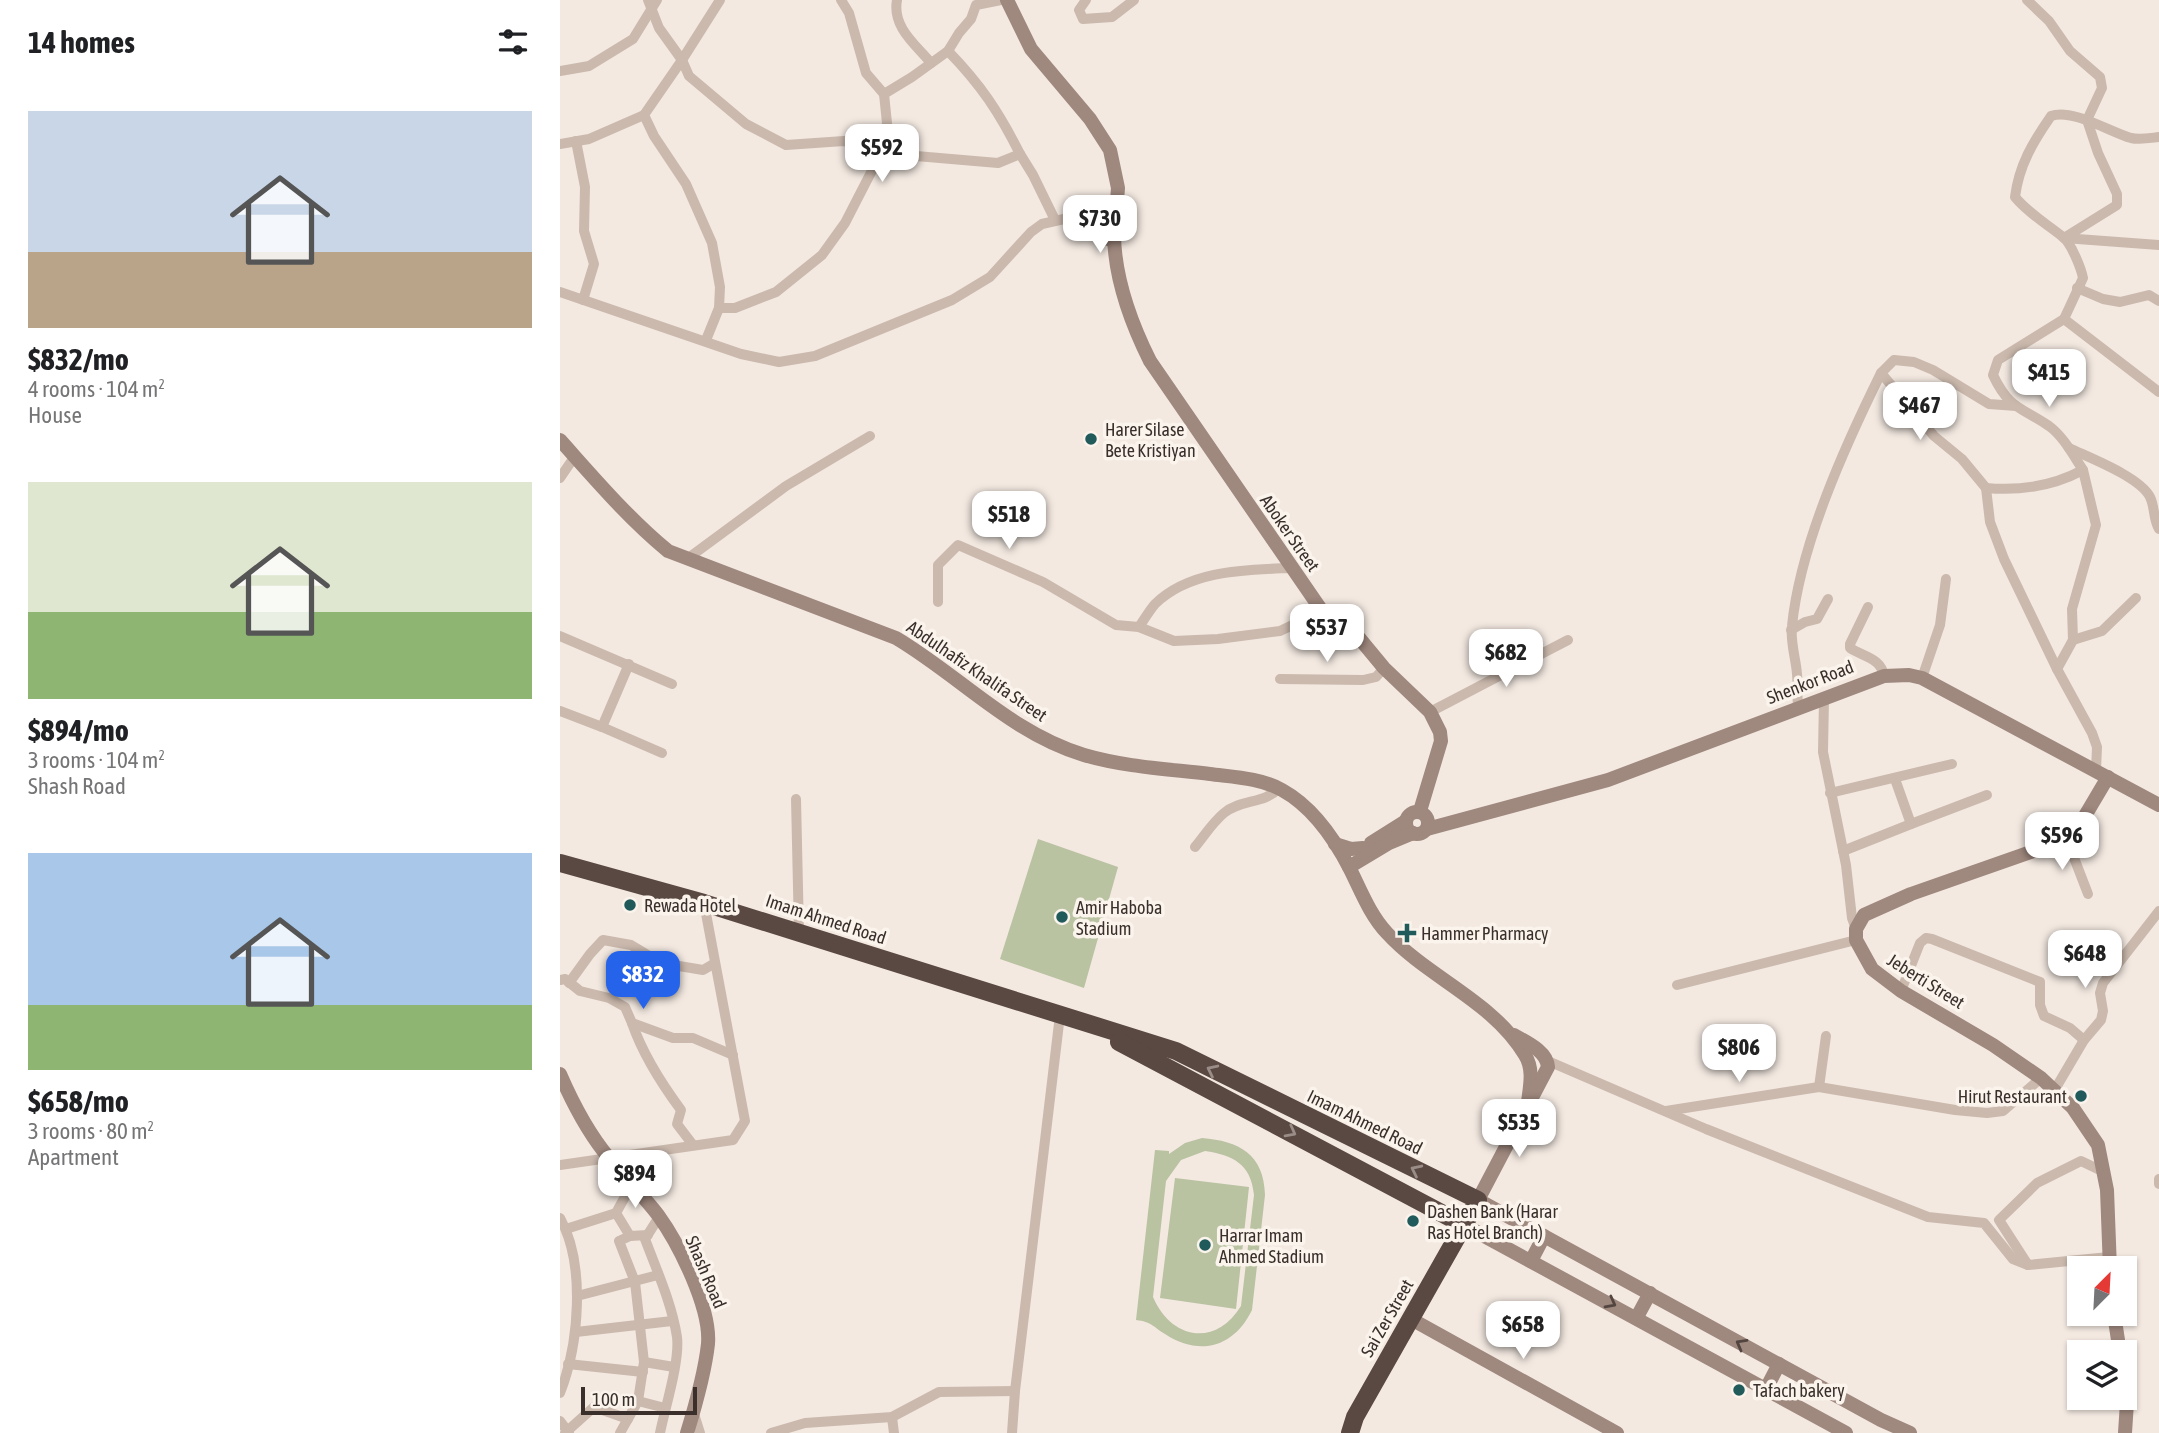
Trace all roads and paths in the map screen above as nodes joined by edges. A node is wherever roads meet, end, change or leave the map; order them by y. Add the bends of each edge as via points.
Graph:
1 (657, 0) edge
2 (720, 0) edge
3 (841, 0) edge
4 (897, 0) edge
5 (1001, 0) edge
6 (1007, 0) edge
7 (1086, 0) edge
8 (1134, 0) edge
9 (2027, 0) edge
10 (650, 5) edge
11 (948, 51) junction
12 (682, 60) junction
13 (931, 63) junction
14 (560, 71) edge
15 (884, 94) junction
16 (644, 115) junction
17 (2087, 120) junction
18 (2159, 137) edge
19 (576, 141) junction
20 (560, 144) edge
21 (881, 153) junction
22 (1020, 155) junction
23 (1055, 220) junction
24 (1108, 230) junction
25 (2064, 238) junction
26 (2159, 245) edge
27 (2077, 288) junction
28 (560, 292) edge
29 (583, 300) junction
30 (2159, 301) edge
31 (719, 308) junction
32 (2064, 319) junction
33 (706, 341) junction
34 (1881, 373) junction
35 (2159, 392) edge
36 (2016, 406) junction
37 (870, 436) dead end
38 (560, 440) edge
39 (2068, 447) junction
40 (575, 456) junction
41 (2083, 470) junction
42 (560, 478) edge
43 (1986, 488) junction
44 (2159, 529) edge
45 (687, 559) junction
46 (1290, 568) junction
47 (1946, 579) dead end
48 (2136, 598) dead end
49 (1828, 599) dead end
50 (938, 601) dead end
51 (1868, 607) dead end
52 (1322, 611) junction
53 (1139, 627) junction
54 (1791, 630) junction
55 (560, 636) edge
56 (1568, 640) dead end
57 (2073, 640) junction
58 (629, 664) junction
59 (1384, 668) junction
60 (2057, 669) junction
61 (1884, 676) junction
62 (1922, 677) junction
63 (1280, 679) dead end
64 (673, 684) dead end
65 (1824, 699) junction
66 (1798, 707) junction
67 (560, 711) edge
68 (1430, 712) junction
69 (602, 727) junction
70 (662, 753) dead end
71 (1952, 764) dead end
72 (2102, 773) junction
73 (1895, 779) junction
74 (1279, 788) junction
75 (1830, 793) junction
76 (1987, 795) dead end
77 (796, 799) dead end
78 (2159, 805) edge
79 (1419, 823) junction
80 (1911, 824) junction
81 (2066, 837) junction
82 (1335, 844) junction
83 (1195, 847) dead end
84 (1366, 851) junction
85 (1843, 851) junction
86 (560, 863) edge
87 (1347, 863) junction
88 (1359, 887) junction
89 (2088, 894) dead end
90 (704, 903) junction
91 (2159, 911) edge
92 (799, 932) junction
93 (1856, 934) junction
94 (715, 963) junction
95 (565, 981) edge
96 (1677, 985) dead end
97 (1901, 991) junction
98 (1060, 1015) junction
99 (1078, 1021) junction
100 (632, 1023) junction
101 (1505, 1030) junction
102 (1826, 1036) dead end
103 (2084, 1040) junction
104 (733, 1055) junction
105 (1548, 1061) junction
106 (560, 1074) edge
107 (2040, 1078) junction
108 (1819, 1087) junction
109 (2054, 1091) junction
110 (1528, 1102) junction
111 (1664, 1112) junction
112 (693, 1145) junction
113 (608, 1157) junction
114 (560, 1166) edge
115 (2102, 1171) junction
116 (632, 1184) junction
117 (1478, 1200) junction
118 (616, 1213) junction
119 (659, 1217) junction
120 (560, 1218) edge
121 (1464, 1225) junction
122 (566, 1229) junction
123 (630, 1236) junction
124 (648, 1236) junction
125 (1544, 1236) junction
126 (2110, 1256) edge
127 (1531, 1261) junction
128 (2067, 1264) edge
129 (2028, 1265) junction
130 (658, 1275) junction
131 (635, 1282) junction
132 (1650, 1293) junction
133 (577, 1296) junction
134 (1637, 1317) junction
135 (1411, 1319) junction
136 (672, 1321) junction
137 (641, 1323) junction
138 (576, 1332) junction
139 (568, 1364) junction
140 (1779, 1364) junction
141 (643, 1367) junction
142 (674, 1367) junction
143 (1766, 1389) junction
144 (1015, 1391) junction
145 (560, 1393) edge
146 (638, 1401) junction
147 (665, 1408) junction
148 (2129, 1410) edge
149 (693, 1413) junction
150 (892, 1417) junction
151 (628, 1419) junction
152 (839, 1420) junction
153 (560, 1421) edge
154 (1349, 1432) edge
155 (2129, 1432) edge
156 (567, 1433) edge
157 (620, 1433) edge
158 (660, 1433) edge
159 (687, 1433) edge
160 (700, 1433) edge
161 (771, 1433) edge
162 (841, 1433) edge
163 (894, 1433) edge
164 (1012, 1433) edge
165 (1617, 1433) edge
166 (1846, 1433) edge
167 (1910, 1433) edge

1 - 10 street
2 - 12 street
3 - 15 street via 866,73
4 - 13 street via 899,26
5 - 11 street via 975,5 971,19
6 - 24 main road via 1031,49 1110,150 1118,211
7 - 8 street via 1079,10 1083,19 1112,17
9 - 17 street via 2049,20 2070,51 2100,77 2102,88
10 - 12 street via 659,28
10 - 14 street via 633,39 589,66
11 - 13 street
11 - 22 street via 998,110
12 - 16 street
12 - 21 street via 689,76 704,90 746,124 786,145 844,141
13 - 15 street
15 - 21 street via 887,123
16 - 19 street
16 - 31 street via 685,184 712,243
17 - 18 street via 2134,139
17 - 25 street via 2117,194 2117,205
17 - 25 street via 2051,116 2030,146 2017,177 2015,197 2023,208
19 - 20 street
19 - 29 street via 585,187 584,231 594,264
21 - 22 street via 998,163
21 - 31 street via 845,223 822,255 776,292 735,308
22 - 23 street
23 - 24 street via 1076,220
23 - 33 street via 1031,232 990,277 952,300 815,356 761,360
24 - 46 main road, Aboker Street via 1130,317 1150,361
25 - 26 street
25 - 27 street via 2081,270 2083,278
27 - 30 street via 2120,302 2149,295
27 - 32 street
28 - 29 street
29 - 33 street
31 - 33 street
32 - 35 street
32 - 36 street via 1998,360 1993,375 2002,394
34 - 36 street via 1894,360 1914,362 1989,404
34 - 43 street
34 - 54 street via 1827,496 1804,565
36 - 39 street via 2050,427
37 - 45 street via 786,486
38 - 40 main road, Abdulhafiz Khalifa Street
39 - 41 street
39 - 44 street via 2134,481 2150,496
40 - 42 street
40 - 45 main road, Abdulhafiz Khalifa Street via 643,530 668,551
41 - 43 street via 2054,483 2008,490
41 - 57 street via 2095,526 2072,610
43 - 60 street via 1990,522 2004,559
45 - 74 main road, Abdulhafiz Khalifa Street via 897,638 1051,743 1114,762 1226,776
46 - 52 main road, Aboker Street
46 - 53 street via 1207,576 1155,604
47 - 62 street via 1940,625
48 - 57 street via 2102,631
49 - 54 street via 1816,619
50 - 53 street via 938,565 958,545 1043,582 1116,625
51 - 61 street via 1850,648 1879,662
52 - 53 street via 1280,631 1218,639 1174,641
52 - 59 main road, Aboker Street via 1360,639
54 - 66 street
55 - 58 street
56 - 68 street
57 - 60 street
58 - 64 street
58 - 69 street
59 - 63 street via 1376,677 1363,680
59 - 68 main road, Aboker Street
60 - 72 street via 2092,733
61 - 62 main road, Shenkor Road
61 - 65 main road, Shenkor Road
62 - 72 main road, Shenkor Road
65 - 66 main road, Shenkor Road
65 - 75 street via 1823,752
66 - 79 main road, Shenkor Road via 1608,780 1459,820
67 - 69 street
68 - 79 main road, Aboker Street via 1441,741
69 - 70 street
71 - 73 street
72 - 78 main road, Shenkor Road
72 - 81 main road via 2079,826
73 - 75 street
73 - 80 street
74 - 82 main road, Abdulhafiz Khalifa Street via 1319,820
74 - 83 street via 1272,796 1225,812
75 - 85 street
76 - 80 street
77 - 92 street
79 - 84 main road
80 - 85 street
81 - 89 street
81 - 93 main road via 1864,915
82 - 84 main road
82 - 87 main road, Abdulhafiz Khalifa Street
84 - 87 main road
84 - 88 main road
85 - 93 street
86 - 90 highway, Imam Ahmed Road
87 - 88 main road, Abdulhafiz Khalifa Street
88 - 101 main road, Abdulhafiz Khalifa Street via 1374,916 1401,947
90 - 92 highway, Imam Ahmed Road
90 - 94 street
91 - 103 street via 2103,983 2101,1020
92 - 98 highway, Imam Ahmed Road
93 - 96 street
93 - 97 main road, Jeberti Street via 1872,969
94 - 95 street via 703,971 661,963 631,945 603,940
94 - 104 street
95 - 100 street via 625,1007
97 - 103 street via 1920,943 1933,939 2040,982 2044,1016
97 - 107 main road, Jeberti Street
98 - 99 highway, Imam Ahmed Road
98 - 144 street
117 -> 99 highway, Imam Ahmed Road via 1176,1051
99 -> 121 highway, Imam Ahmed Road
100 - 104 street via 673,1038 693,1038
100 - 112 street via 659,1080 681,1111 677,1124
101 - 105 main road
101 - 110 main road via 1527,1057
102 - 108 street
103 - 109 street
104 - 112 street via 745,1121 733,1140
105 - 110 main road
105 - 111 street
106 - 113 main road, Shash Road via 575,1107
107 - 108 street via 2003,1111 1987,1113
107 - 109 main road, Jeberti Street
108 - 111 street
109 - 115 main road, Jeberti Street via 2073,1108 2098,1145
110 - 117 main road
111 - 129 street via 1928,1217 1984,1223 2013,1259
112 - 113 street
113 - 114 street
113 - 116 main road, Shash Road
115 - 126 main road, Jeberti Street
115 - 129 street via 2081,1161 2037,1182 1999,1220
116 - 118 street
116 - 119 main road, Shash Road
117 - 121 highway, Sai Zer Street
117 - 125 main road
118 - 122 street
118 - 123 street
119 - 124 street
119 - 149 main road, Shash Road via 706,1317 708,1343
120 - 122 street
121 - 127 main road
121 - 135 highway, Sai Zer Street
122 - 133 street
123 - 124 street
123 - 131 street via 619,1241
124 - 130 street via 645,1239
125 - 127 main road
125 - 132 main road
127 -> 134 main road
128 - 129 street
130 - 131 street
130 - 136 street
131 - 133 street
131 - 137 street
132 - 134 main road
140 -> 132 main road
133 - 138 street
134 - 143 main road
135 - 154 highway, Sai Zer Street
135 - 165 main road
136 - 137 street
136 - 142 street via 677,1340
137 - 138 street
137 - 141 street
138 - 139 street
139 - 141 street
139 - 145 street
140 - 143 main road
140 - 167 main road
141 - 142 street
141 - 146 street
142 - 147 street
143 - 166 main road
144 - 150 street via 939,1392
144 - 164 street
146 - 147 street
146 - 151 street
147 - 158 street
148 - 155 main road
149 - 159 main road, Shash Road
149 - 160 street
150 - 152 street
150 - 163 street
151 - 156 street via 594,1406
151 - 157 street
152 - 161 street
152 - 162 street
153 - 156 street

